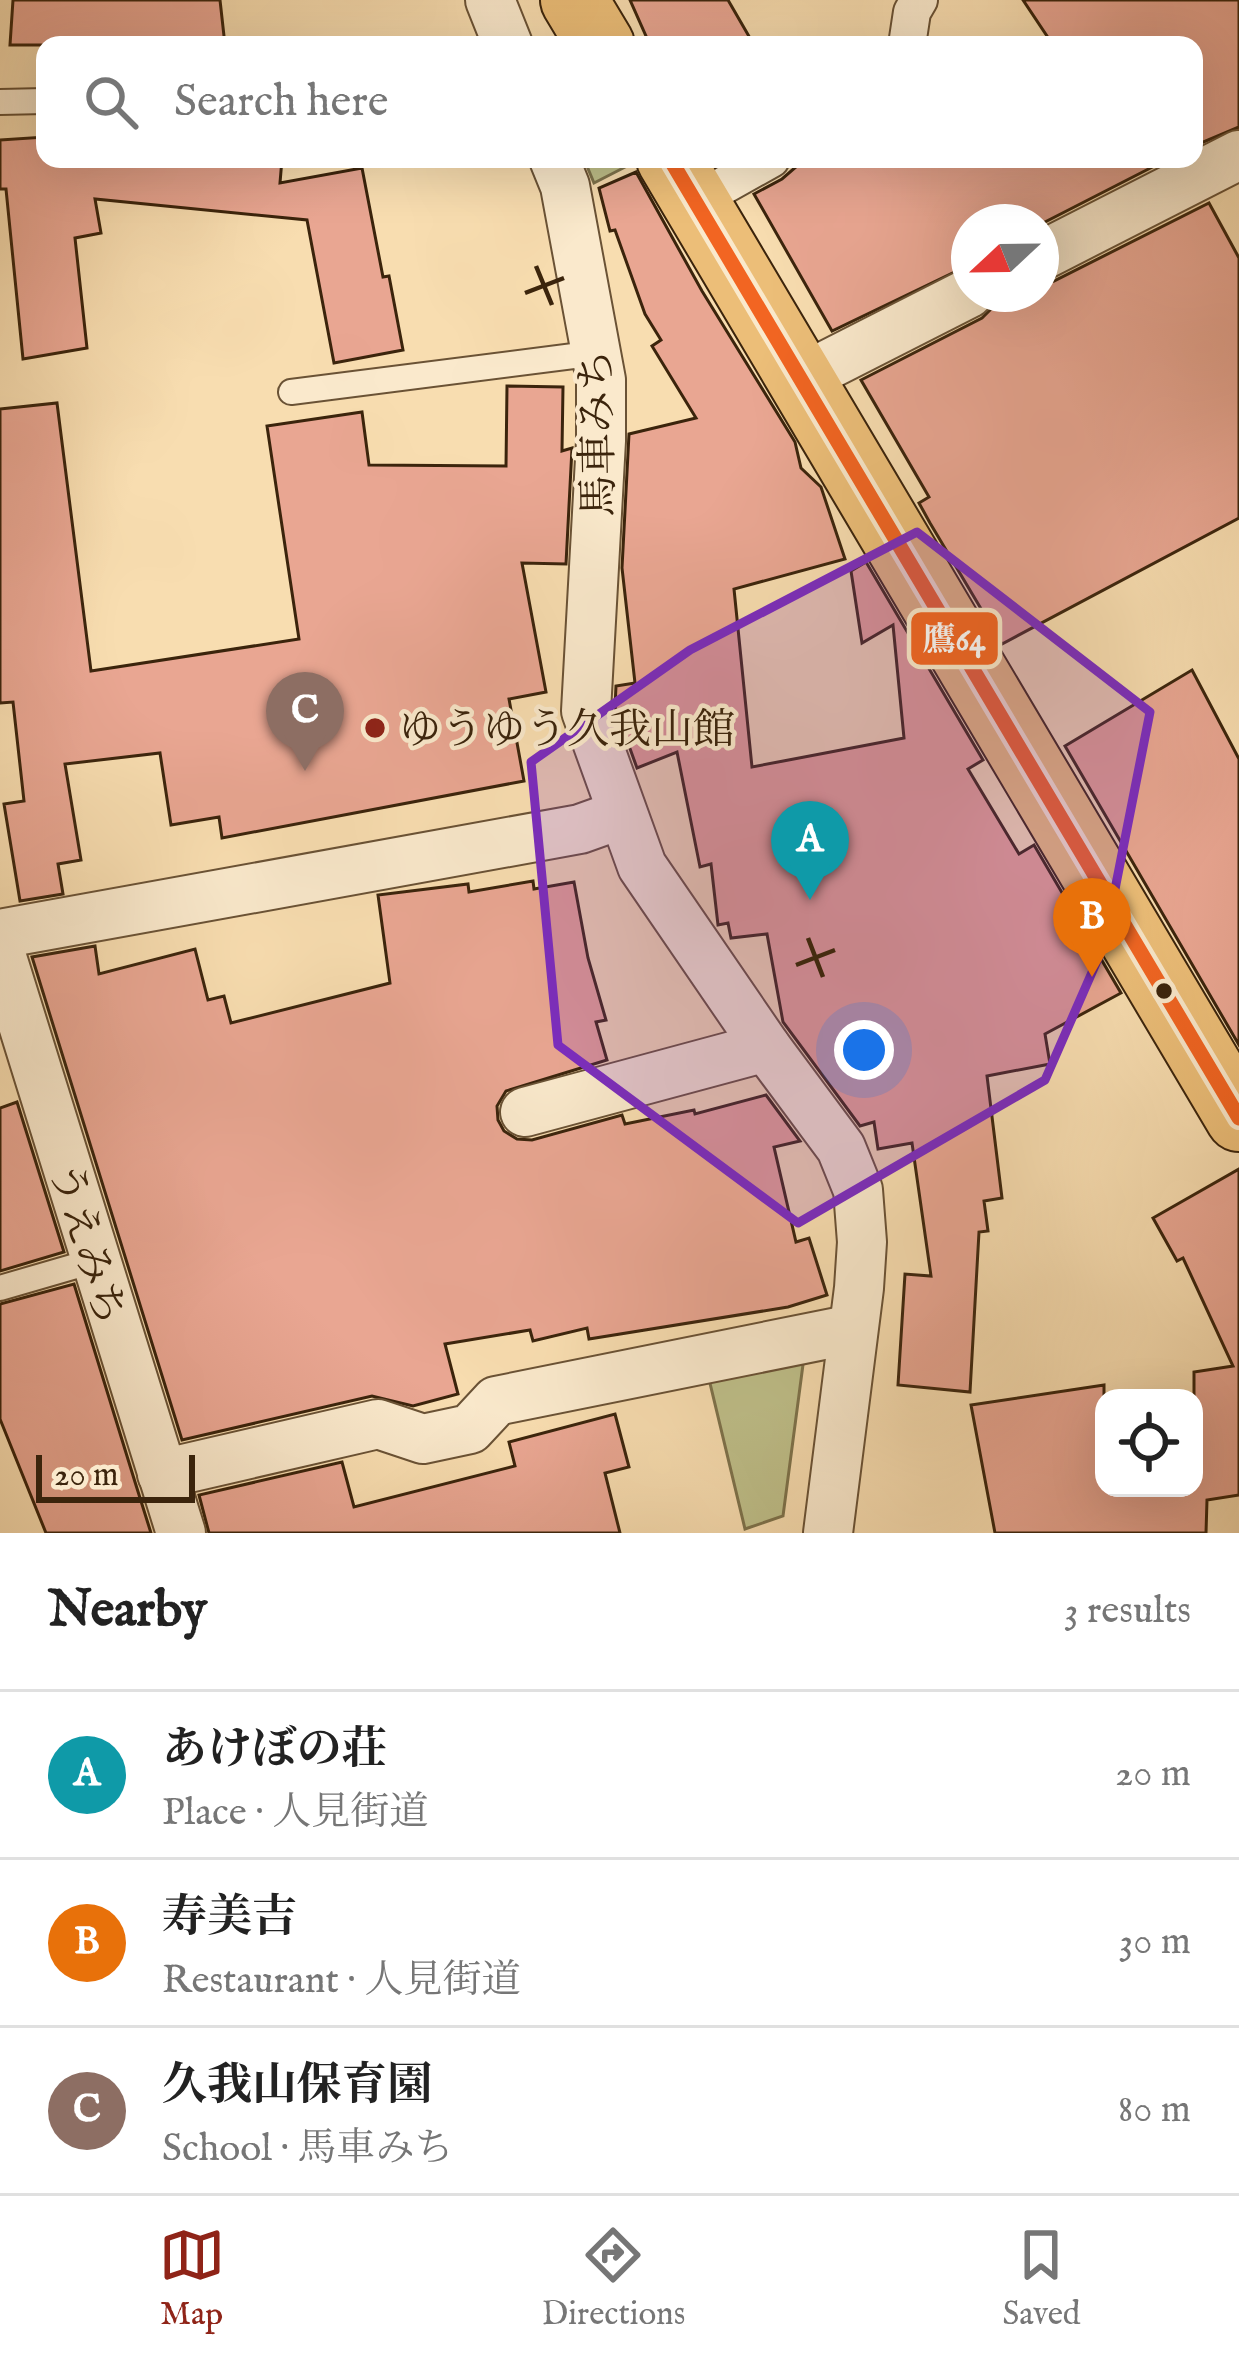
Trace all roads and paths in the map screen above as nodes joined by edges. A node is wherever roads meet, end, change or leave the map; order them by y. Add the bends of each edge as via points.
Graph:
1 (490, 0) edge
2 (574, 0) edge
3 (919, 0) edge
4 (504, 36) edge
5 (596, 36) edge
6 (908, 36) edge
7 (36, 101) edge
8 (0, 102) edge
9 (1239, 155) edge
10 (558, 168) edge
11 (733, 168) edge
12 (683, 180) edge
13 (1059, 247) edge
14 (951, 302) edge
15 (597, 353) junction
16 (800, 379) junction
17 (291, 392) dead end
18 (622, 814) junction
19 (0, 934) edge
20 (0, 951) edge
21 (766, 1047) junction
22 (524, 1112) dead end
23 (1239, 1118) edge
24 (93, 1261) junction
25 (0, 1288) edge
26 (853, 1329) junction
27 (162, 1474) junction
28 (181, 1533) edge
29 (827, 1533) edge

1 - 4 street
2 - 5 main road
3 - 6 street
7 - 8 lane
9 - 13 street
10 - 15 street, 馬車みち
11 - 12 street
12 - 16 main road
14 - 16 street
15 - 17 lane
15 - 18 street, 馬車みち via 602,442 586,711
16 - 23 main road
18 - 19 street via 580,829
18 - 21 street via 642,866
20 - 24 street, うえみち
21 - 22 street
21 - 26 street via 841,1148 858,1190
24 - 25 lane
24 - 27 street, うえみち
26 - 27 street via 496,1401 470,1429 423,1439 378,1424
26 - 29 street
27 - 28 street, うえみち

